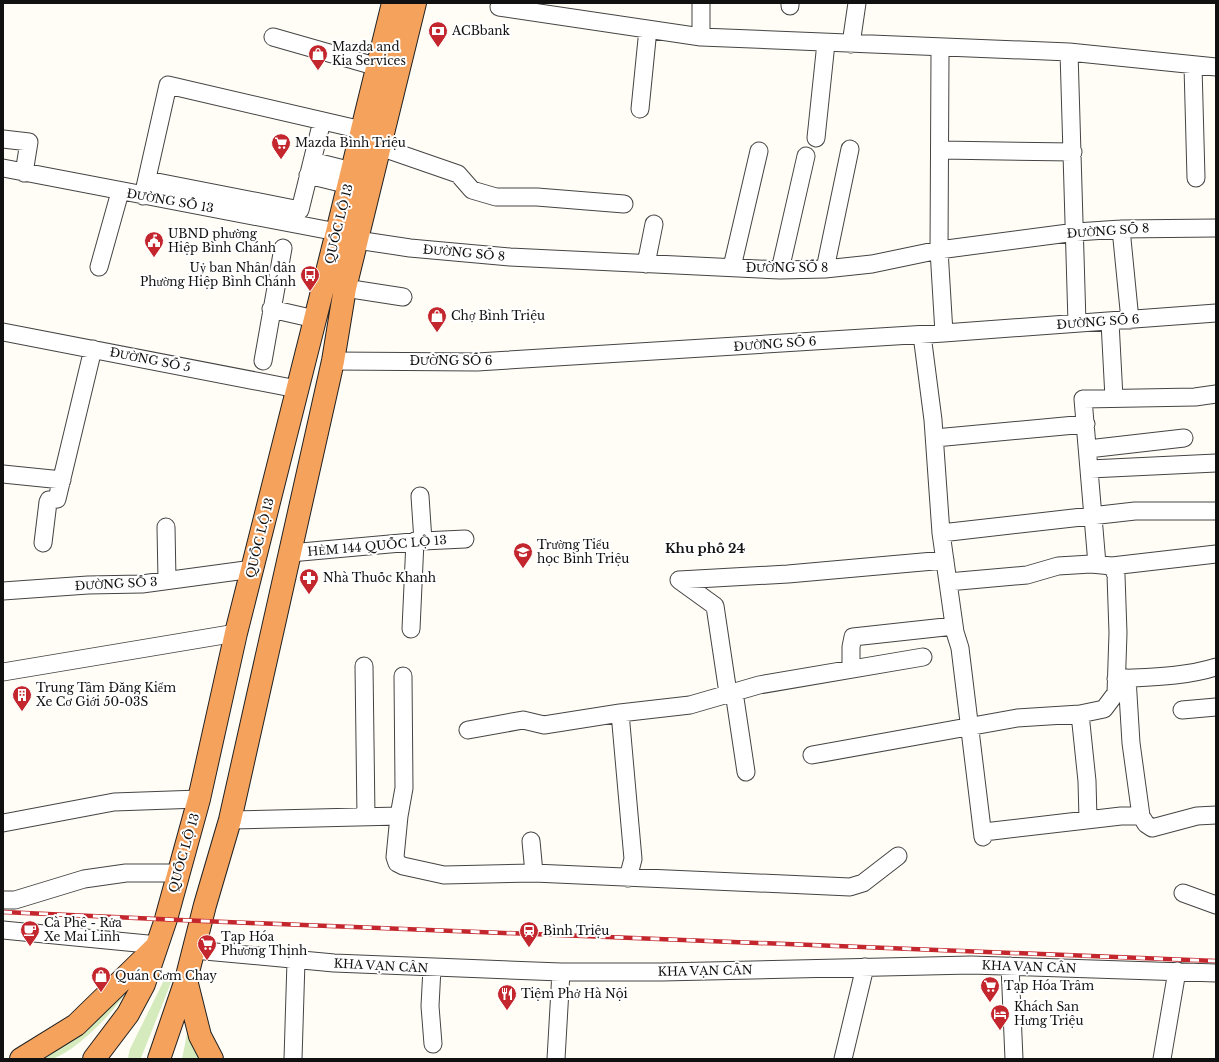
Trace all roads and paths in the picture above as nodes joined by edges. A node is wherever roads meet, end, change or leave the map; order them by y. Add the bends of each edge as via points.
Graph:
1 (392, 3) edge
2 (416, 3) edge
3 (701, 3) edge
4 (857, 3) edge
5 (499, 7) dead end
6 (648, 29) junction
7 (273, 37) dead end
8 (701, 37) junction
9 (826, 43) junction
10 (851, 44) junction
11 (1069, 52) junction
12 (940, 54) dead end
13 (1193, 66) junction
14 (1216, 68) edge
15 (377, 72) junction
16 (396, 82) junction
17 (640, 109) dead end
18 (322, 120) junction
19 (362, 130) junction
20 (3, 138) edge
21 (816, 138) dead end
22 (380, 147) junction
23 (850, 149) dead end
24 (940, 150) junction
25 (759, 151) dead end
26 (1073, 152) junction
27 (806, 156) dead end
28 (3, 168) edge
29 (310, 168) junction
30 (24, 173) junction
31 (351, 178) junction
32 (1196, 178) dead end
33 (145, 188) junction
34 (120, 192) junction
35 (624, 204) dead end
36 (654, 224) dead end
37 (1216, 228) edge
38 (1121, 229) junction
39 (1076, 232) junction
40 (347, 236) junction
41 (283, 248) dead end
42 (939, 250) junction
43 (646, 264) junction
44 (99, 267) dead end
45 (732, 267) junction
46 (825, 269) junction
47 (780, 270) junction
48 (346, 288) junction
49 (403, 297) dead end
50 (271, 309) junction
51 (1216, 313) edge
52 (315, 319) junction
53 (1130, 320) junction
54 (1110, 322) junction
55 (1077, 323) junction
56 (3, 332) edge
57 (944, 333) junction
58 (922, 335) junction
59 (93, 349) junction
60 (263, 361) dead end
61 (333, 361) junction
62 (297, 389) junction
63 (1216, 394) edge
64 (1114, 398) junction
65 (1086, 424) junction
66 (935, 438) junction
67 (1184, 438) dead end
68 (1088, 449) junction
69 (1216, 463) edge
70 (1090, 469) junction
71 (3, 474) edge
72 (62, 480) junction
73 (420, 496) dead end
74 (1216, 511) edge
75 (1092, 515) junction
76 (166, 527) dead end
77 (941, 533) junction
78 (465, 538) dead end
79 (419, 541) junction
80 (43, 543) dead end
81 (290, 553) junction
82 (1216, 554) edge
83 (945, 560) junction
84 (1104, 565) junction
85 (253, 569) junction
86 (168, 580) junction
87 (948, 582) junction
88 (3, 591) edge
89 (954, 626) junction
90 (412, 629) dead end
91 (236, 633) junction
92 (923, 657) dead end
93 (364, 666) dead end
94 (1216, 666) edge
95 (851, 669) junction
96 (3, 672) edge
97 (403, 676) dead end
98 (1121, 678) junction
99 (731, 693) junction
100 (1216, 708) edge
101 (1182, 710) dead end
102 (620, 713) junction
103 (1080, 714) junction
104 (971, 727) junction
105 (468, 730) dead end
106 (812, 755) dead end
107 (746, 772) dead end
108 (199, 799) junction
109 (1216, 815) edge
110 (399, 816) junction
111 (1141, 816) junction
112 (366, 817) junction
113 (1088, 819) junction
114 (230, 820) junction
115 (3, 823) edge
116 (531, 841) dead end
117 (898, 856) dead end
118 (178, 873) junction
119 (534, 874) junction
120 (628, 878) junction
121 (1183, 893) dead end
122 (3, 900) edge
123 (1216, 905) edge
124 (3, 930) edge
125 (158, 945) junction
126 (194, 950) junction
127 (296, 961) junction
128 (1010, 966) junction
129 (865, 967) junction
130 (432, 968) junction
131 (1177, 971) junction
132 (562, 972) junction
133 (1216, 973) edge
134 (186, 980) junction
135 (433, 1044) dead end
136 (21, 1059) edge
137 (94, 1059) edge
138 (159, 1059) edge
139 (212, 1059) edge
140 (293, 1059) edge
141 (556, 1059) edge
142 (843, 1059) edge
143 (1014, 1059) edge
144 (1162, 1059) edge

1 - 15 highway, QUỐC LỘ 13
2 - 16 highway, QUỐC LỘ 13
3 - 8 street
4 - 10 street
5 - 6 street
6 - 8 street
6 - 17 street
7 - 15 street
8 - 9 street
9 - 10 street
9 - 21 street
10 - 11 street
11 - 13 street
11 - 26 street
12 - 24 street
13 - 14 street
13 - 32 street
15 - 16 highway
15 - 19 highway, QUỐC LỘ 13
16 - 22 highway, QUỐC LỘ 13
18 - 19 street
18 - 29 street
18 - 33 street via 168,85
19 - 31 highway, QUỐC LỘ 13
20 - 30 street via 29,142
22 - 35 street via 458,174 472,190 496,197 538,197
22 - 40 highway, QUỐC LỘ 13
23 - 46 street
24 - 26 street
24 - 42 street
25 - 45 street
26 - 39 street
27 - 47 street
28 - 30 street, ĐƯỜNG SỐ 13
29 - 31 street
29 - 33 street via 300,210
30 - 34 street, ĐƯỜNG SỐ 13
31 - 40 highway, QUỐC LỘ 13
33 - 34 street, ĐƯỜNG SỐ 13
33 - 40 street, ĐƯỜNG SỐ 13
34 - 44 street
36 - 43 street
37 - 38 street, ĐƯỜNG SỐ 8
38 - 39 street, ĐƯỜNG SỐ 8
38 - 53 street
39 - 42 street, ĐƯỜNG SỐ 8
39 - 55 street
40 - 43 street, ĐƯỜNG SỐ 8 via 410,248
40 - 48 highway, QUỐC LỘ 13
40 - 52 highway, QUỐC LỘ 13
41 - 50 street
42 - 46 street, ĐƯỜNG SỐ 8 via 872,264
42 - 57 street
43 - 45 street, ĐƯỜNG SỐ 8
45 - 47 street, ĐƯỜNG SỐ 8
46 - 47 street, ĐƯỜNG SỐ 8
48 - 49 street
48 - 61 highway, QUỐC LỘ 13
50 - 52 street
50 - 60 street
51 - 53 street, ĐƯỜNG SỐ 6
52 - 62 highway, QUỐC LỘ 13
53 - 54 street, ĐƯỜNG SỐ 6
54 - 55 street, ĐƯỜNG SỐ 6
54 - 64 street
55 - 57 street, ĐƯỜNG SỐ 6
56 - 59 street, ĐƯỜNG SỐ 5
57 - 58 street, ĐƯỜNG SỐ 6
58 - 61 street, ĐƯỜNG SỐ 6 via 477,362
58 - 66 street
59 - 62 street, ĐƯỜNG SỐ 5
59 - 72 street
61 - 81 highway, QUỐC LỘ 13
62 - 85 highway, QUỐC LỘ 13
63 - 64 street via 1195,397
64 - 65 street via 1083,399
65 - 66 street
65 - 68 street
66 - 77 street
67 - 68 street
68 - 70 street
69 - 70 street
70 - 75 street
71 - 72 street
72 - 80 street via 57,499 49,500
73 - 79 street
74 - 75 street via 1136,511
75 - 77 street
75 - 84 street
76 - 86 street
77 - 83 street
78 - 79 street, HẺM 144 QUỐC LỘ 13
79 - 81 street, HẺM 144 QUỐC LỘ 13
79 - 90 street
81 - 114 highway, QUỐC LỘ 13
82 - 84 street
83 - 87 street
83 - 99 street via 788,574 678,580 716,606
84 - 87 street via 1058,566 1027,575
84 - 98 street via 1116,575
85 - 86 street, ĐƯỜNG SỐ 3
85 - 91 highway, QUỐC LỘ 13
86 - 88 street, ĐƯỜNG SỐ 3 via 142,584
87 - 89 street
89 - 95 street via 854,637 851,646
89 - 104 street via 960,648
91 - 96 street
91 - 108 highway, QUỐC LỘ 13
92 - 95 street
93 - 112 street
94 - 98 street via 1164,676
95 - 99 street via 760,685
97 - 110 street via 404,788
98 - 103 street via 1116,693 1104,709
98 - 111 street
99 - 102 street via 690,705
99 - 107 street
100 - 101 street
102 - 105 street via 544,725 522,720
102 - 120 street via 632,859
103 - 104 street via 1017,718
103 - 113 street
104 - 106 street
104 - 113 street via 984,834
108 - 115 street via 114,802
108 - 118 highway, QUỐC LỘ 13
109 - 111 street via 1197,816 1152,828
110 - 112 street
110 - 119 street via 395,857 397,863 444,875
111 - 113 street
112 - 114 street
114 - 126 highway, QUỐC LỘ 13
116 - 119 street
117 - 120 street via 863,883 850,887
118 - 122 street via 126,873 84,879 15,900
118 - 125 highway, QUỐC LỘ 13
119 - 120 street
121 - 123 street
124 - 125 street
125 - 136 highway via 76,1025
125 - 137 highway, QUỐC LỘ 13 via 144,984 128,1014
126 - 127 street, KHA VẠN CÂN
126 - 134 highway, QUỐC LỘ 13
127 - 130 street, KHA VẠN CÂN
127 - 140 street
128 - 129 street, KHA VẠN CÂN
128 - 131 street, KHA VẠN CÂN
128 - 143 street
129 - 132 street, KHA VẠN CÂN
129 - 142 street
130 - 132 street, KHA VẠN CÂN
130 - 135 street via 430,1006
131 - 133 street, KHA VẠN CÂN
131 - 144 street
132 - 141 street
134 - 138 highway, QUỐC LỘ 13
134 - 139 highway via 200,1036

